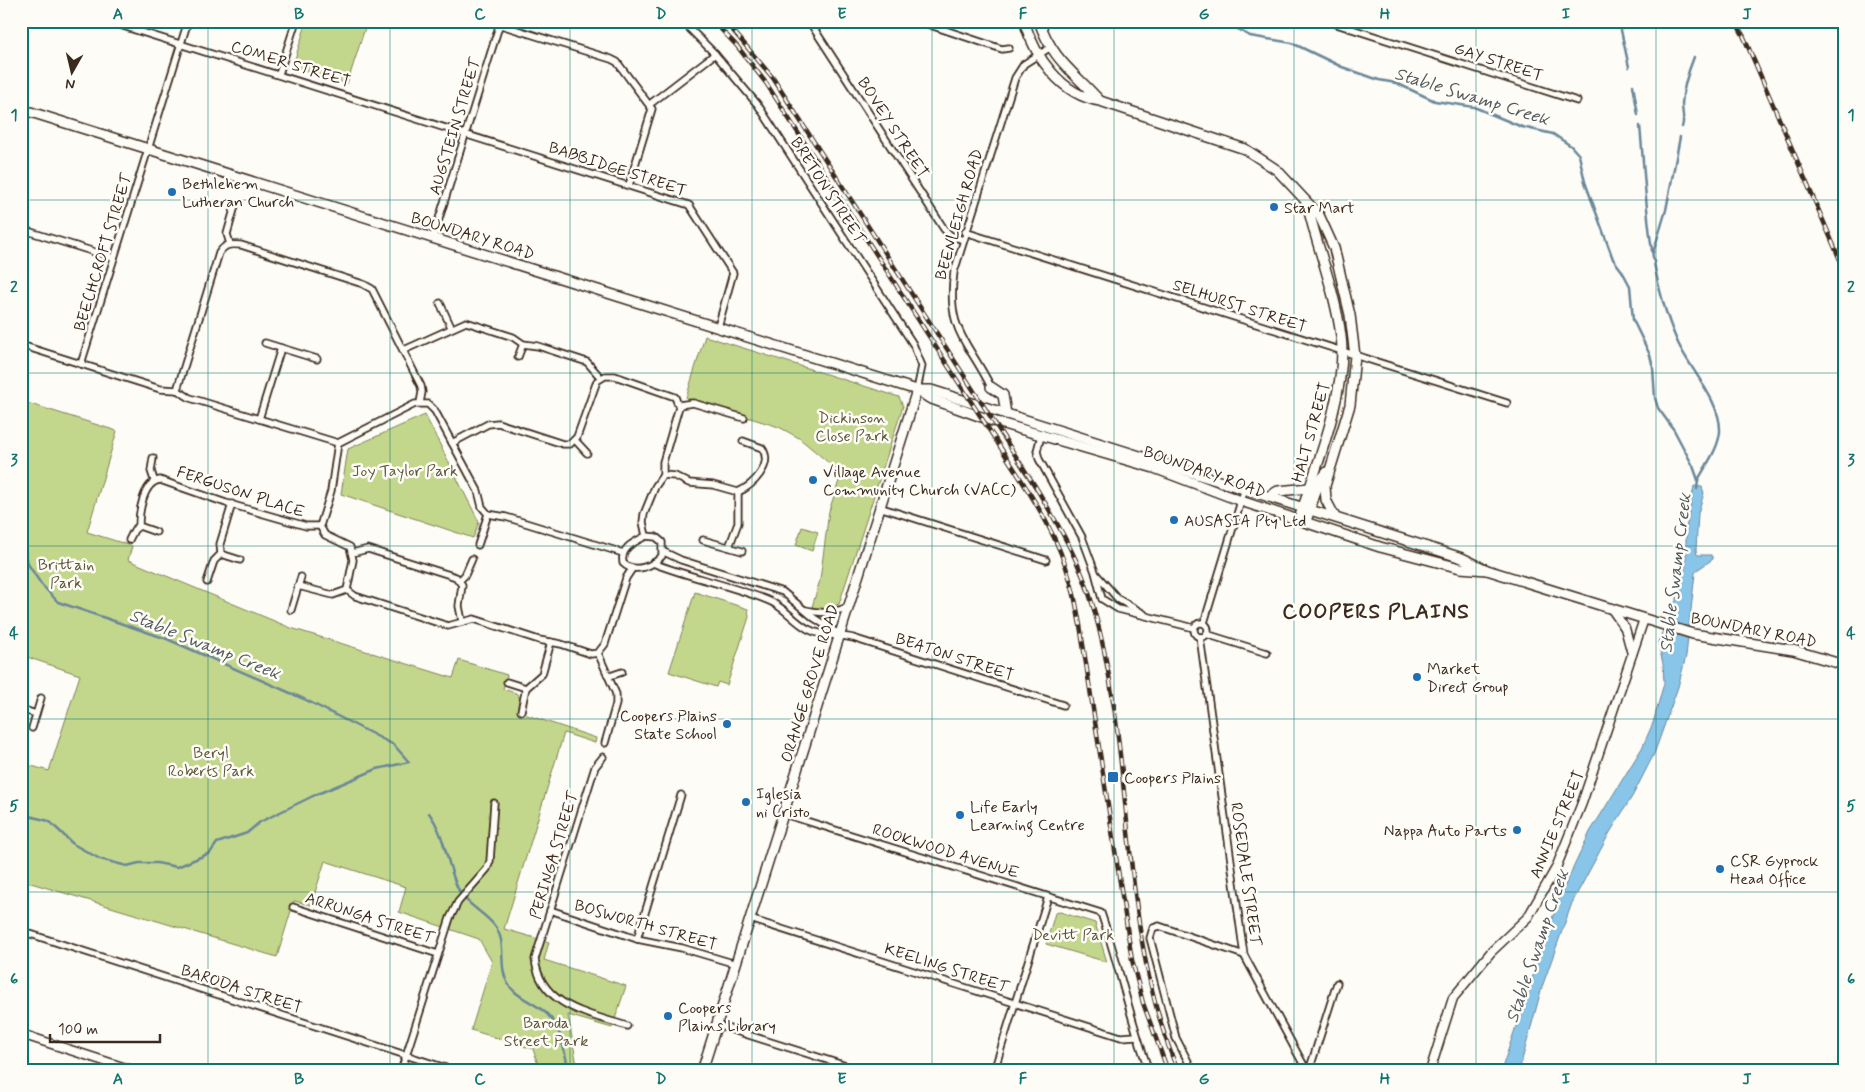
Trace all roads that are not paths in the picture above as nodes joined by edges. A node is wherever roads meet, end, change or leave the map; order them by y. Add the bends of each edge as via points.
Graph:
1 (107, 21) edge
2 (188, 21) edge
3 (296, 21) edge
4 (488, 21) edge
5 (682, 21) edge
6 (809, 21) edge
7 (918, 21) edge
8 (1024, 21) edge
9 (1039, 21) edge
10 (1327, 21) edge
11 (500, 23) edge
12 (182, 44) junction
13 (1051, 46) junction
14 (1009, 48) dead end
15 (716, 54) junction
16 (1038, 54) junction
17 (279, 74) junction
18 (1100, 101) junction
19 (1577, 101) dead end
20 (650, 104) junction
21 (21, 109) edge
22 (466, 133) junction
23 (149, 149) junction
24 (629, 185) junction
25 (1307, 203) junction
26 (235, 206) dead end
27 (21, 229) edge
28 (965, 232) junction
29 (433, 238) junction
30 (963, 240) junction
31 (230, 244) junction
32 (114, 258) junction
33 (440, 303) dead end
34 (451, 327) junction
35 (718, 327) junction
36 (265, 343) dead end
37 (523, 344) junction
38 (21, 345) edge
39 (281, 348) junction
40 (404, 350) junction
41 (1342, 351) junction
42 (1356, 356) junction
43 (518, 358) dead end
44 (317, 359) dead end
45 (81, 364) junction
46 (601, 378) junction
47 (991, 387) joint
48 (177, 390) junction
49 (916, 390) junction
50 (420, 403) junction
51 (1507, 403) dead end
52 (680, 405) junction
53 (1006, 414) junction
54 (744, 418) dead end
55 (259, 420) junction
56 (1041, 436) junction
57 (575, 440) junction
58 (743, 442) dead end
59 (338, 443) junction
60 (452, 443) junction
61 (587, 453) dead end
62 (154, 458) dead end
63 (1330, 468) junction
64 (663, 475) junction
65 (154, 480) junction
66 (1245, 488) junction
67 (1309, 488) junction
68 (738, 492) junction
69 (1268, 496) junction
70 (1241, 501) junction
71 (232, 504) junction
72 (1307, 507) junction
73 (879, 508) junction
74 (488, 514) junction
75 (1335, 517) junction
76 (1302, 520) junction
77 (139, 526) junction
78 (320, 526) junction
79 (156, 532) dead end
80 (646, 536) junction
81 (129, 540) dead end
82 (703, 540) dead end
83 (478, 545) dead end
84 (729, 547) junction
85 (742, 551) dead end
86 (664, 552) junction
87 (352, 553) junction
88 (623, 553) junction
89 (221, 554) junction
90 (472, 559) dead end
91 (240, 560) dead end
92 (1046, 560) dead end
93 (653, 563) junction
94 (632, 569) junction
95 (1486, 570) junction
96 (1095, 572) junction
97 (301, 577) dead end
98 (460, 580) junction
99 (207, 582) dead end
100 (298, 586) junction
101 (347, 590) junction
102 (848, 607) junction
103 (1611, 608) junction
104 (291, 610) dead end
105 (806, 610) junction
106 (1144, 614) junction
107 (1644, 618) junction
108 (462, 621) junction
109 (1204, 623) junction
110 (1194, 628) junction
111 (839, 634) junction
112 (1203, 636) junction
113 (551, 642) junction
114 (1267, 652) dead end
115 (598, 654) junction
116 (1632, 654) junction
117 (1844, 665) edge
118 (622, 672) dead end
119 (610, 676) junction
120 (507, 682) dead end
121 (526, 688) junction
122 (41, 698) dead end
123 (1063, 705) dead end
124 (21, 709) edge
125 (521, 711) dead end
126 (36, 714) junction
127 (32, 728) dead end
128 (605, 743) dead end
129 (603, 757) dead end
130 (681, 796) dead end
131 (494, 803) dead end
132 (784, 814) junction
133 (1048, 897) junction
134 (293, 907) dead end
135 (550, 910) junction
136 (750, 919) junction
137 (21, 931) edge
138 (637, 939) junction
139 (438, 954) junction
140 (1244, 955) junction
141 (736, 964) junction
142 (1337, 983) dead end
143 (1015, 1003) junction
144 (717, 1024) junction
145 (626, 1026) dead end
146 (21, 1034) edge
147 (1136, 1036) junction
148 (406, 1055) junction
149 (135, 1071) edge
150 (401, 1071) edge
151 (454, 1071) edge
152 (702, 1071) edge
153 (862, 1071) edge
154 (994, 1071) edge
155 (1149, 1071) edge
156 (1193, 1071) edge
157 (1308, 1071) edge
158 (1430, 1071) edge

1 - 12 street, COMER STREET
2 - 12 street, BEECHCROFT STREET
3 - 17 street
4 - 11 street
5 - 15 street, BRETON STREET
6 - 30 street, BOVEY STREET via 944,229
7 - 14 street
8 - 16 main road
9 - 13 main road
10 - 19 street, GAY STREET
11 - 20 street via 611,58
11 - 22 street, AUGSTEIN STREET
12 - 17 street, COMER STREET
12 - 23 street, BEECHCROFT STREET
13 - 16 street, BEENLEIGH ROAD
13 - 18 main road via 1070,73
15 - 20 street
15 - 49 street, BRETON STREET via 758,105 913,344 922,366
16 - 18 main road, HALT STREET via 1067,86 1086,99
16 - 28 street, BEENLEIGH ROAD via 1024,64 1015,78
17 - 22 street, COMER STREET
18 - 25 main road, HALT STREET via 1245,149 1277,170
20 - 24 street via 650,120
21 - 23 main road, BOUNDARY ROAD
22 - 24 street, BABBIDGE STREET
22 - 29 street, AUGSTEIN STREET
23 - 29 main road, BOUNDARY ROAD
23 - 32 street, BEECHCROFT STREET
24 - 35 street, BABBIDGE STREET via 689,205 730,267 732,280
25 - 41 main road, HALT STREET via 1336,311
25 - 42 main road, HALT STREET via 1320,214 1334,248
26 - 31 street via 226,234
27 - 32 street
28 - 30 street, BEENLEIGH ROAD
28 - 41 street, SELHURST STREET
29 - 35 main road, BOUNDARY ROAD
30 - 47 street, BEENLEIGH ROAD via 953,281 953,316 958,332
31 - 40 street via 368,286
31 - 48 street via 219,253
32 - 45 street, BEECHCROFT STREET
33 - 34 street
34 - 37 street via 462,322 470,323 513,336
34 - 40 street
35 - 49 main road, BOUNDARY ROAD
36 - 39 street
37 - 43 street
37 - 46 street via 587,362
38 - 45 street
39 - 44 street
39 - 55 street
40 - 50 street via 422,390
41 - 42 street, SELHURST STREET
41 - 67 main road, HALT STREET via 1339,390
42 - 51 street, SELHURST STREET
42 - 63 main road, HALT STREET via 1350,405
45 - 48 street via 160,389
46 - 52 street via 615,376 676,397
46 - 57 street
47 - 53 main road via 1003,395
48 - 55 street via 190,398
49 - 53 main road, BOUNDARY ROAD via 931,390
49 - 56 main road, BOUNDARY ROAD via 932,399
49 - 73 main road, ORANGE GROVE ROAD
50 - 59 street
50 - 60 street via 431,405
52 - 54 street via 693,403
52 - 64 street via 663,462
53 - 66 main road, BOUNDARY ROAD
55 - 59 street
56 - 70 main road, BOUNDARY ROAD via 1154,468
56 - 96 street via 1037,451 1039,459 1082,537
57 - 60 street via 563,444 498,423 488,424
57 - 61 street
58 - 68 street via 762,448 765,457 758,477
59 - 78 street via 331,491
60 - 74 street
62 - 65 street, FERGUSON PLACE via 151,471
63 - 72 main road, HALT STREET
63 - 75 main road via 1325,493
64 - 68 street
64 - 80 street via 644,514
65 - 71 street, FERGUSON PLACE
65 - 77 street, FERGUSON PLACE via 148,486
66 - 69 main road, BOUNDARY ROAD
66 - 70 street
67 - 69 main road via 1278,491
67 - 72 main road, HALT STREET
68 - 84 street via 738,523
69 - 72 main road, BOUNDARY ROAD
70 - 76 main road, BOUNDARY ROAD
70 - 109 street
71 - 78 street, FERGUSON PLACE via 306,526
71 - 89 street via 220,544
72 - 75 main road, BOUNDARY ROAD
72 - 76 main road, HALT STREET
73 - 92 street
73 - 102 main road, ORANGE GROVE ROAD
74 - 83 street
74 - 88 street
75 - 95 main road, BOUNDARY ROAD via 1462,558
76 - 95 main road, BOUNDARY ROAD via 1405,554 1460,568
77 - 79 street
77 - 81 street, FERGUSON PLACE
78 - 87 street via 325,535 350,547
80 - 86 street via 660,540
80 - 88 street
82 - 84 street
84 - 85 street
86 - 93 street
86 - 105 street via 783,592
87 - 98 street via 368,549
87 - 101 street
88 - 94 street via 623,563
89 - 91 street
89 - 99 street via 214,561
90 - 98 street
93 - 94 street
93 - 111 street via 768,600 811,631
94 - 115 street via 626,578 605,644
95 - 103 main road, BOUNDARY ROAD
96 - 106 street via 1113,594
96 - 106 street via 1100,596 1107,604
97 - 100 street
98 - 108 street
100 - 101 street via 333,595
100 - 104 street
101 - 108 street via 355,596 443,625 453,626
102 - 105 street via 835,612
102 - 111 main road, ORANGE GROVE ROAD
103 - 107 main road, BOUNDARY ROAD
103 - 116 street via 1625,628
105 - 111 street
106 - 110 street
107 - 116 street, ANNIE STREET
107 - 117 main road, BOUNDARY ROAD via 1693,634 1793,650
108 - 113 street via 474,619
109 - 110 street via 1197,623
109 - 112 street via 1208,628
110 - 112 street via 1194,633
111 - 123 street, BEATON STREET
111 - 132 main road, ORANGE GROVE ROAD
112 - 114 street
112 - 140 street, ROSEDALE STREET via 1200,649
113 - 115 street
113 - 121 street via 542,674
115 - 119 street
116 - 158 street, ANNIE STREET via 1586,794 1556,868 1528,918 1491,952 1453,998
118 - 119 street
119 - 128 street via 616,704
120 - 121 street
121 - 125 street
122 - 126 street
124 - 126 street
126 - 127 street
129 - 135 street, PERINGA STREET via 595,767
130 - 138 street
131 - 139 street via 490,861 487,869 458,902
132 - 133 street, ROOKWOOD AVENUE
132 - 136 main road, ORANGE GROVE ROAD
133 - 143 street
133 - 147 street, ROOKWOOD AVENUE via 1101,913
134 - 139 street, ARRUNGA STREET
135 - 138 street, BOSWORTH STREET
135 - 145 street, PERINGA STREET via 535,959 538,973 553,996 567,1006
136 - 141 main road, ORANGE GROVE ROAD
136 - 143 street, KEELING STREET
137 - 148 street, BARODA STREET
138 - 141 street, BOSWORTH STREET
139 - 148 street
140 - 156 street via 1158,926 1153,928 1150,938 1176,1038
140 - 157 street, ROSEDALE STREET
141 - 144 main road, ORANGE GROVE ROAD
142 - 157 street
143 - 147 street, KEELING STREET via 1121,1037
143 - 154 street
144 - 152 main road, ORANGE GROVE ROAD
144 - 153 street
146 - 149 street
147 - 155 street
148 - 150 street
148 - 151 street, BARODA STREET

